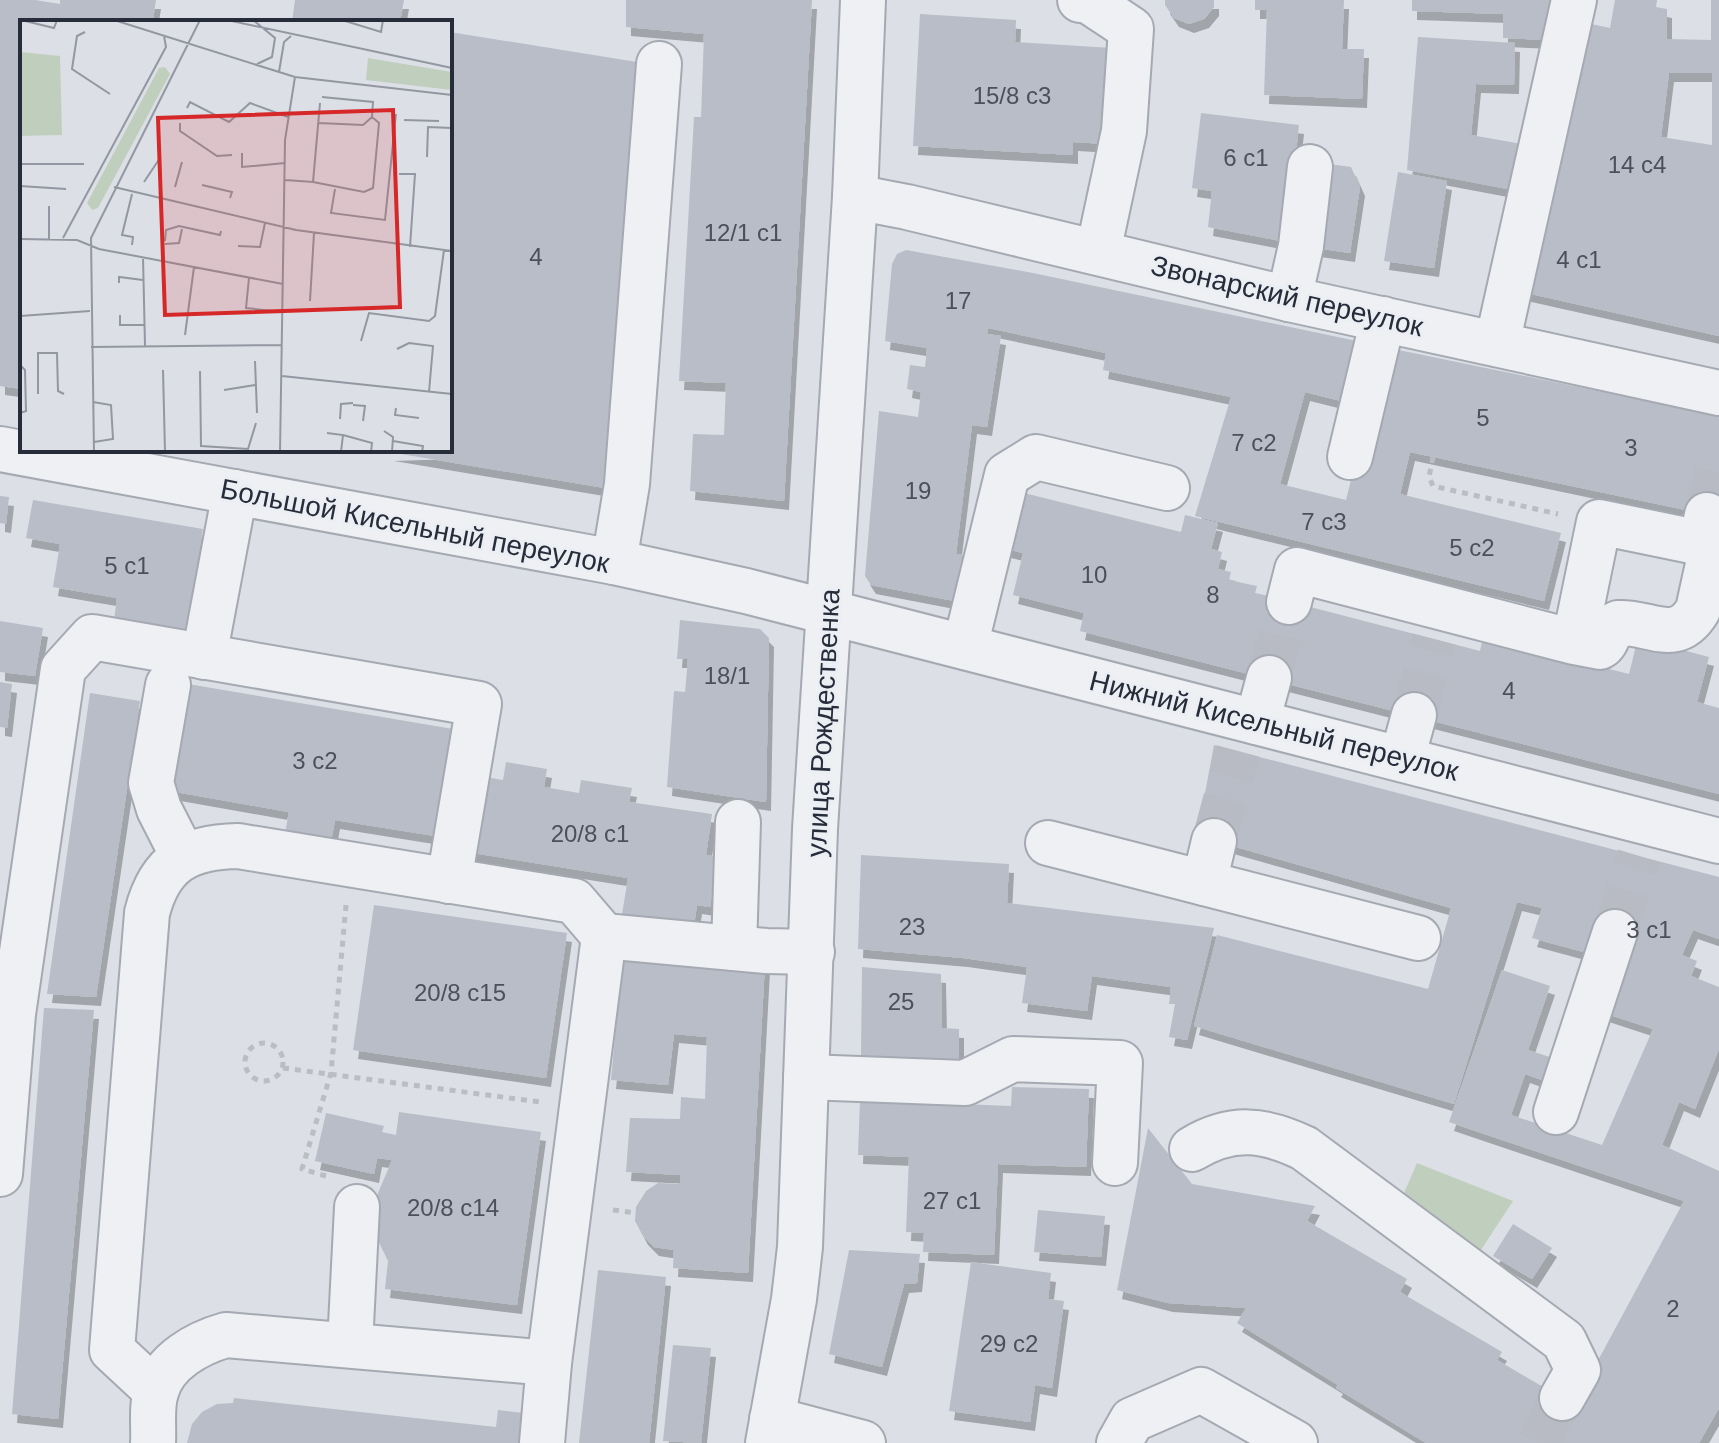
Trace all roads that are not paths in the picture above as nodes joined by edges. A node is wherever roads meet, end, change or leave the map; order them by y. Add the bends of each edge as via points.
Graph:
1 (863, 0) edge
2 (1080, 0) edge
3 (1574, 0) edge
4 (659, 64) dead end
5 (1310, 167) dead end
6 (855, 197) junction
7 (1098, 252) junction
8 (1289, 299) junction
9 (1383, 319) junction
10 (1497, 344) junction
11 (1719, 393) edge
12 (0, 449) edge
13 (1350, 457) dead end
14 (1167, 488) dead end
15 (235, 492) junction
16 (614, 562) junction
17 (1289, 602) tunnel mouth
18 (829, 611) junction
19 (1578, 624) dead end
20 (965, 647) junction
21 (204, 657) junction
22 (1269, 678) tunnel mouth
23 (168, 685) dead end
24 (1414, 715) tunnel mouth
25 (1247, 731) junction
26 (1402, 759) junction
27 (738, 822) dead end
28 (1214, 841) tunnel mouth
29 (1719, 841) edge
30 (1048, 843) dead end
31 (183, 856) junction
32 (449, 881) junction
33 (1204, 883) junction
34 (1615, 932) tunnel mouth
35 (604, 936) junction
36 (1418, 938) dead end
37 (734, 948) junction
38 (812, 952) junction
39 (806, 1077) junction
40 (1556, 1112) dead end
41 (1192, 1149) dead end
42 (1115, 1163) dead end
43 (0, 1174) edge
44 (357, 1207) road end
45 (350, 1345) junction
46 (549, 1363) junction
47 (156, 1391) junction
48 (1562, 1398) tunnel mouth
49 (770, 1431) edge
50 (153, 1443) edge
51 (542, 1443) edge
52 (863, 1443) edge
53 (1119, 1443) edge
54 (1295, 1443) edge

1 - 6 street, улица Рождественка
2 - 7 street via 1131,29 1124,131
3 - 10 street
4 - 16 street via 627,484
5 - 8 street
6 - 7 street, Звонарский переулок
6 - 18 street, улица Рождественка
7 - 8 street, Звонарский переулок
8 - 9 street, Звонарский переулок
9 - 10 street, Звонарский переулок
9 - 13 street
10 - 11 street, Звонарский переулок
12 - 15 street, Большой Кисельный переулок
14 - 20 street via 1036,457 1007,475
15 - 16 street, Большой Кисельный переулок
15 - 21 street
16 - 18 street, Большой Кисельный переулок
17 - 19 street via 1297,570 1438,623 1592,647 1605,644 1618,623 1665,631 1693,619 1712,546 1704,529 1599,522
18 - 20 street, Нижний Кисельный переулок
18 - 38 street, улица Рождественка
20 - 25 street, Нижний Кисельный переулок
21 - 32 street via 479,704
21 - 43 street via 92,637 63,669 13,1014
22 - 25 street
23 - 31 street via 151,783
24 - 26 street
25 - 26 street, Нижний Кисельный переулок
26 - 29 street, Нижний Кисельный переулок via 1644,839
27 - 37 street
28 - 33 street
30 - 33 street
31 - 32 street via 209,847 238,846
31 - 47 street via 153,889 147,913 112,1350
32 - 35 street via 574,901
33 - 36 street
34 - 40 street
35 - 37 street
35 - 46 street
37 - 38 street
38 - 39 street, улица Рождественка
39 - 42 street via 965,1083 1013,1059 1120,1063
39 - 49 street, улица Рождественка via 800,1247
41 - 48 street via 1209,1139 1243,1132 1275,1135 1304,1148 1564,1341 1578,1370
44 - 45 street
45 - 46 street
45 - 47 street via 226,1335 198,1343 173,1364
46 - 51 street
47 - 50 street
49 - 52 street
53 - 54 street via 1132,1420 1201,1390

